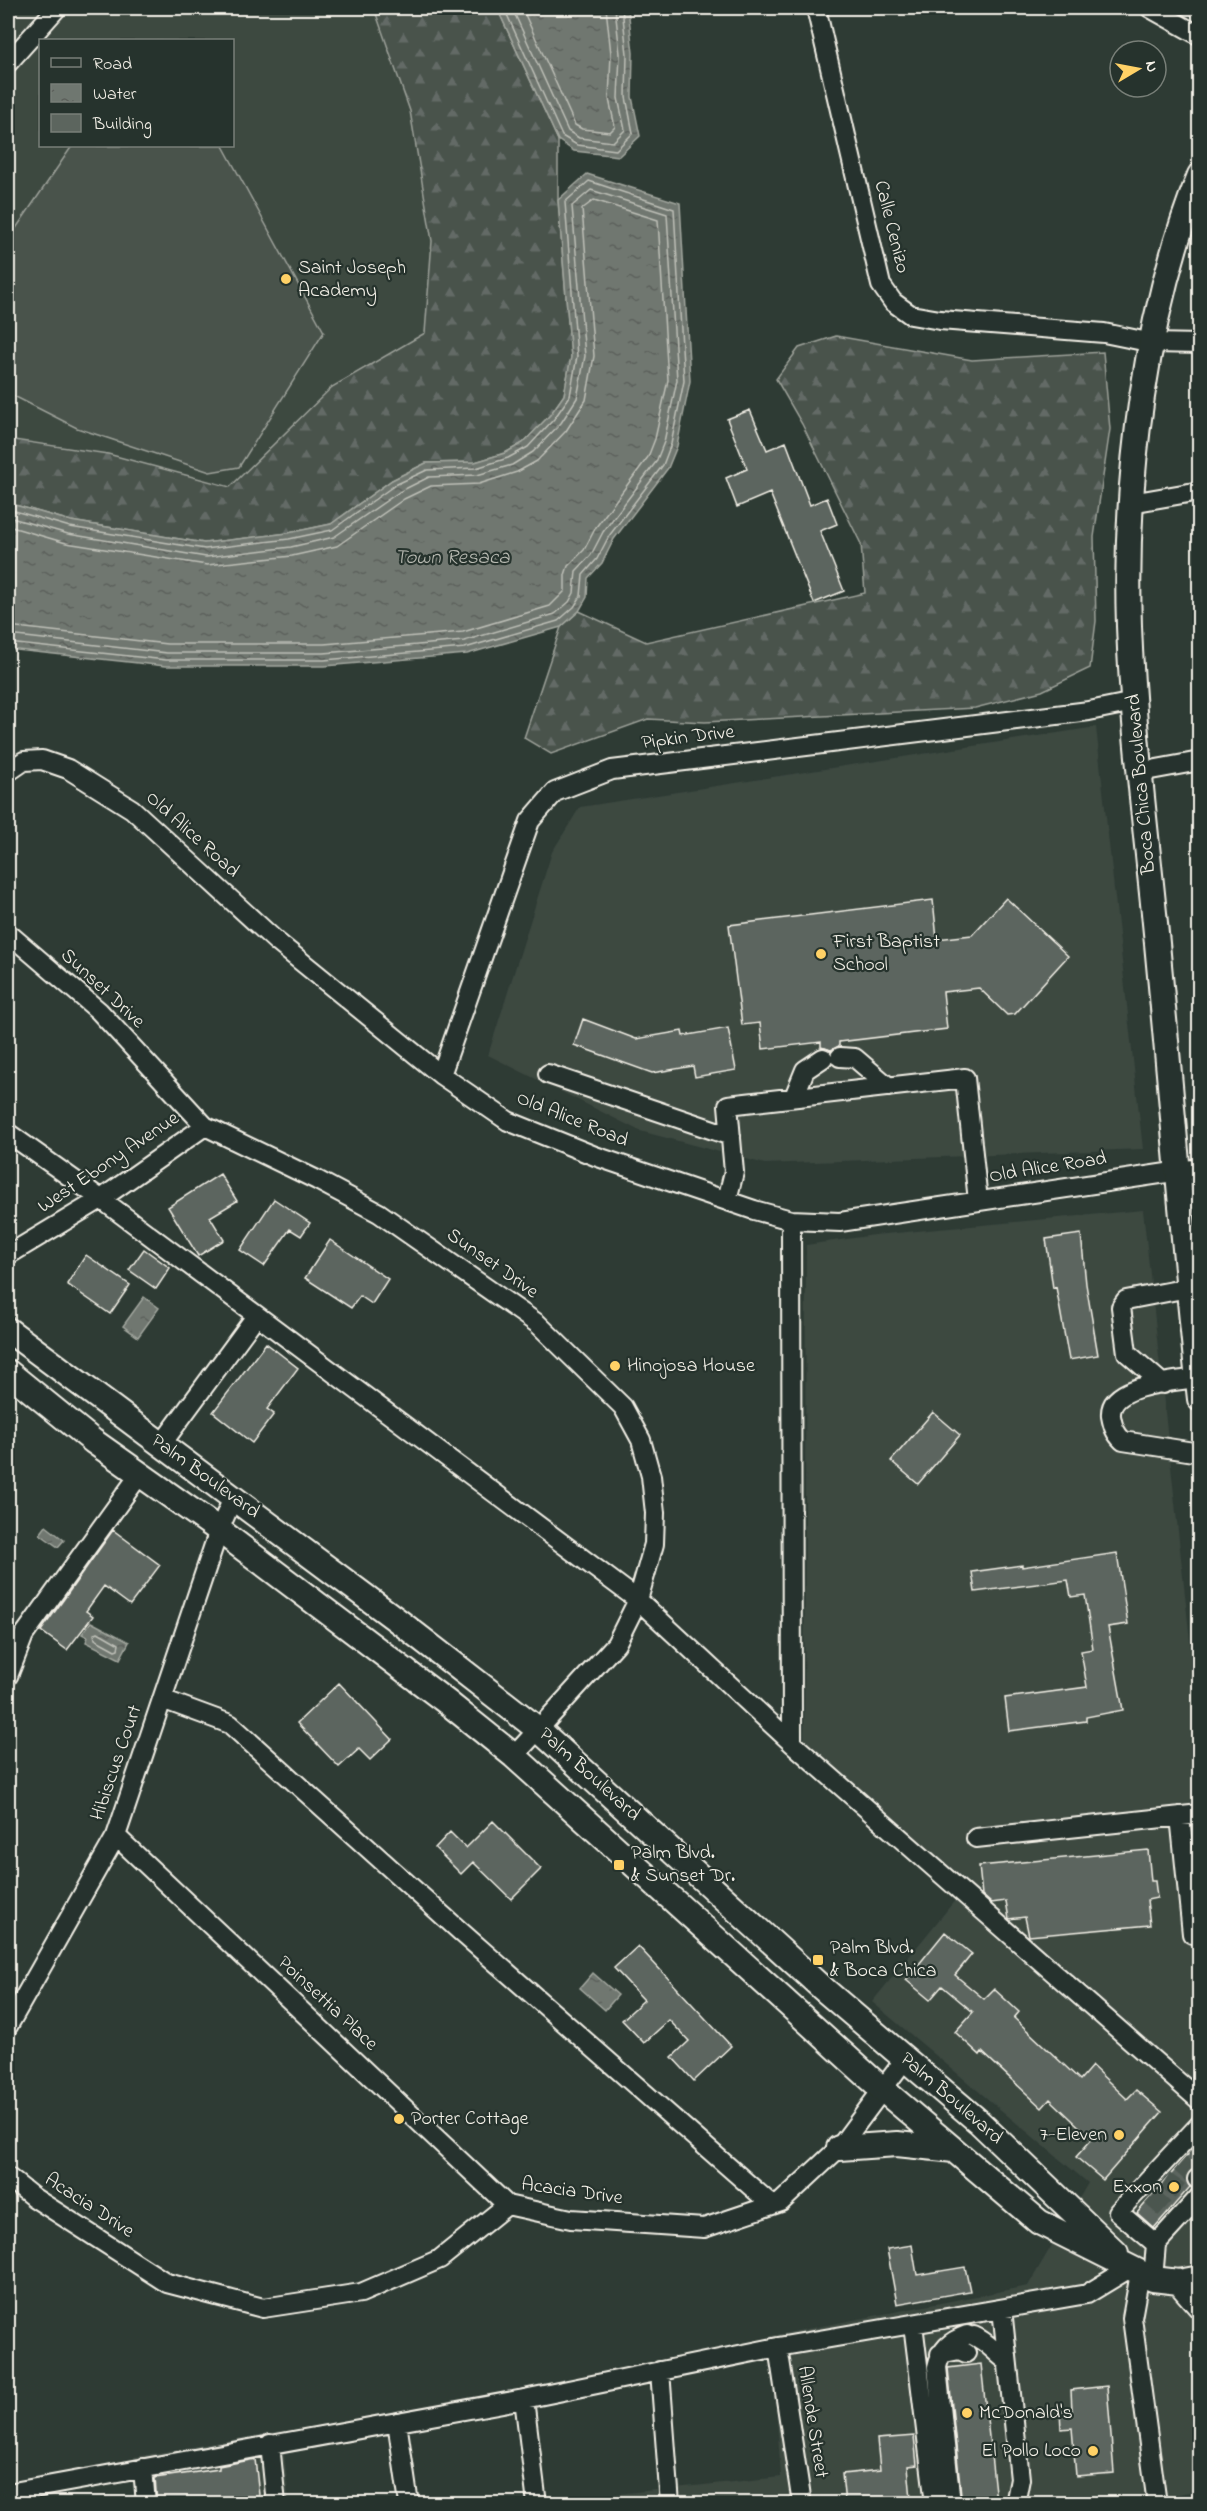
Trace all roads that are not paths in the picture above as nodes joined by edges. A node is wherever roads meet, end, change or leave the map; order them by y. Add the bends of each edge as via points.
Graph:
1 (57, 8) edge
2 (816, 8) edge
3 (1150, 8) edge
4 (1200, 36) edge
5 (8, 63) edge
6 (1200, 175) edge
7 (1153, 343) junction
8 (1200, 344) edge
9 (1200, 491) edge
10 (1131, 503) junction
11 (1134, 702) junction
12 (1200, 761) edge
13 (8, 772) edge
14 (1140, 772) junction
15 (8, 933) edge
16 (548, 1074) dead end
17 (441, 1075) junction
18 (889, 1087) junction
19 (794, 1097) junction
20 (205, 1126) junction
21 (8, 1133) edge
22 (731, 1137) junction
23 (1188, 1170) edge
24 (101, 1199) junction
25 (727, 1200) junction
26 (978, 1201) junction
27 (790, 1220) junction
28 (8, 1255) edge
29 (1188, 1288) junction
30 (256, 1316) junction
31 (8, 1330) edge
32 (8, 1372) edge
33 (1164, 1384) junction
34 (1198, 1389) edge
35 (161, 1445) junction
36 (1200, 1453) edge
37 (140, 1474) junction
38 (233, 1498) junction
39 (219, 1530) junction
40 (638, 1600) junction
41 (8, 1676) edge
42 (162, 1700) junction
43 (539, 1730) junction
44 (792, 1743) junction
45 (514, 1756) junction
46 (1200, 1814) edge
47 (1180, 1816) junction
48 (116, 1836) junction
49 (976, 1838) dead end
50 (1192, 1934) dead end
51 (8, 2026) edge
52 (905, 2059) junction
53 (882, 2089) junction
54 (1200, 2101) edge
55 (1200, 2124) edge
56 (840, 2148) junction
57 (954, 2150) junction
58 (8, 2177) edge
59 (1195, 2190) edge
60 (507, 2205) junction
61 (772, 2205) junction
62 (1156, 2244) junction
63 (1141, 2273) junction
64 (1189, 2280) edge
65 (1200, 2306) edge
66 (1002, 2309) junction
67 (913, 2324) junction
68 (778, 2347) junction
69 (1001, 2356) junction
70 (660, 2371) junction
71 (524, 2399) junction
72 (397, 2422) junction
73 (270, 2444) junction
74 (143, 2468) junction
75 (13, 2496) edge
76 (146, 2504) edge
77 (276, 2504) edge
78 (409, 2504) edge
79 (537, 2504) edge
80 (670, 2504) edge
81 (802, 2504) edge
82 (935, 2504) edge
83 (951, 2504) edge
84 (1015, 2504) edge
85 (1157, 2504) edge

1 - 5 street
2 - 7 street, Calle Cenizo via 881,285 893,302 911,315 940,320 1104,333
3 - 4 street
6 - 7 main road, Boca Chica Boulevard via 1168,276
7 - 8 street, Calle Cenizo
7 - 10 main road, Boca Chica Boulevard via 1136,439
9 - 10 street
10 - 11 main road, Boca Chica Boulevard via 1129,624
11 - 14 main road, Boca Chica Boulevard
11 - 17 street, Pipkin Drive via 1089,711 612,770 555,792 530,821
12 - 14 street
13 - 17 street, Old Alice Road via 24,761 42,760 68,769 132,809 276,941
14 - 23 main road, Boca Chica Boulevard via 1158,953
15 - 20 street, Sunset Drive via 99,1011
16 - 22 street
17 - 25 street, Old Alice Road via 508,1120 595,1156
18 - 19 street
18 - 19 street via 855,1058 832,1058 805,1070
18 - 26 street via 965,1078
19 - 22 street via 728,1105
20 - 24 street, West Ebony Avenue
20 - 40 street, Sunset Drive via 379,1213 538,1324 623,1407 641,1440 651,1476 655,1513 654,1544
21 - 24 street
22 - 25 street via 734,1172
23 - 26 street, Old Alice Road
23 - 29 main road, Boca Chica Boulevard
24 - 28 street, West Ebony Avenue
24 - 30 street
25 - 27 street, Old Alice Road
26 - 27 street, Old Alice Road via 840,1221
27 - 44 street
29 - 33 street via 1126,1300 1121,1307 1127,1353
29 - 34 main road, Boca Chica Boulevard
30 - 35 street
30 - 40 street
31 - 35 main road, Palm Boulevard
32 - 37 main road, Palm Boulevard
33 - 34 street
33 - 36 street via 1128,1391 1115,1400 1111,1411 1115,1433 1123,1441
35 - 38 main road, Palm Boulevard
37 - 39 main road, Palm Boulevard
37 - 41 street via 24,1635
38 - 39 street, Hibiscus Court
38 - 43 main road, Palm Boulevard
39 - 42 street, Hibiscus Court
39 - 45 main road, Palm Boulevard
40 - 43 street, Sunset Drive via 616,1644
40 - 44 street
42 - 48 street, Hibiscus Court
42 - 61 street via 230,1724
43 - 45 street, Sunset Drive
43 - 52 main road, Palm Boulevard via 820,1987
44 - 54 street
45 - 53 main road, Palm Boulevard
46 - 47 street
47 - 49 street
47 - 50 street
48 - 51 street, Hibiscus Court
48 - 60 street, Poinsettia Place
52 - 53 street, Acacia Drive
52 - 63 main road, Palm Boulevard via 987,2129
53 - 56 street, Acacia Drive
53 - 57 main road, Palm Boulevard
55 - 62 street via 1190,2143 1146,2192 1118,2212
56 - 57 main road via 897,2144
56 - 61 street, Acacia Drive via 781,2202
57 - 63 main road, Palm Boulevard via 1039,2222
58 - 60 street, Acacia Drive via 167,2283 263,2308 362,2293 440,2259
59 - 62 street
60 - 61 street, Acacia Drive via 571,2219 704,2228
62 - 63 street
63 - 64 main road, Palm Boulevard
63 - 66 street via 1087,2294
63 - 85 street via 1132,2319
64 - 65 main road
66 - 67 street
66 - 69 street
67 - 68 street
67 - 82 street
68 - 70 street
68 - 81 street, Allende Street
69 - 83 street via 983,2358 970,2344 940,2354 937,2367
69 - 84 street via 1020,2479
70 - 71 street
70 - 80 street
71 - 72 street
71 - 79 street
72 - 73 street
72 - 78 street
73 - 74 street
73 - 77 street
74 - 75 street
74 - 76 street

